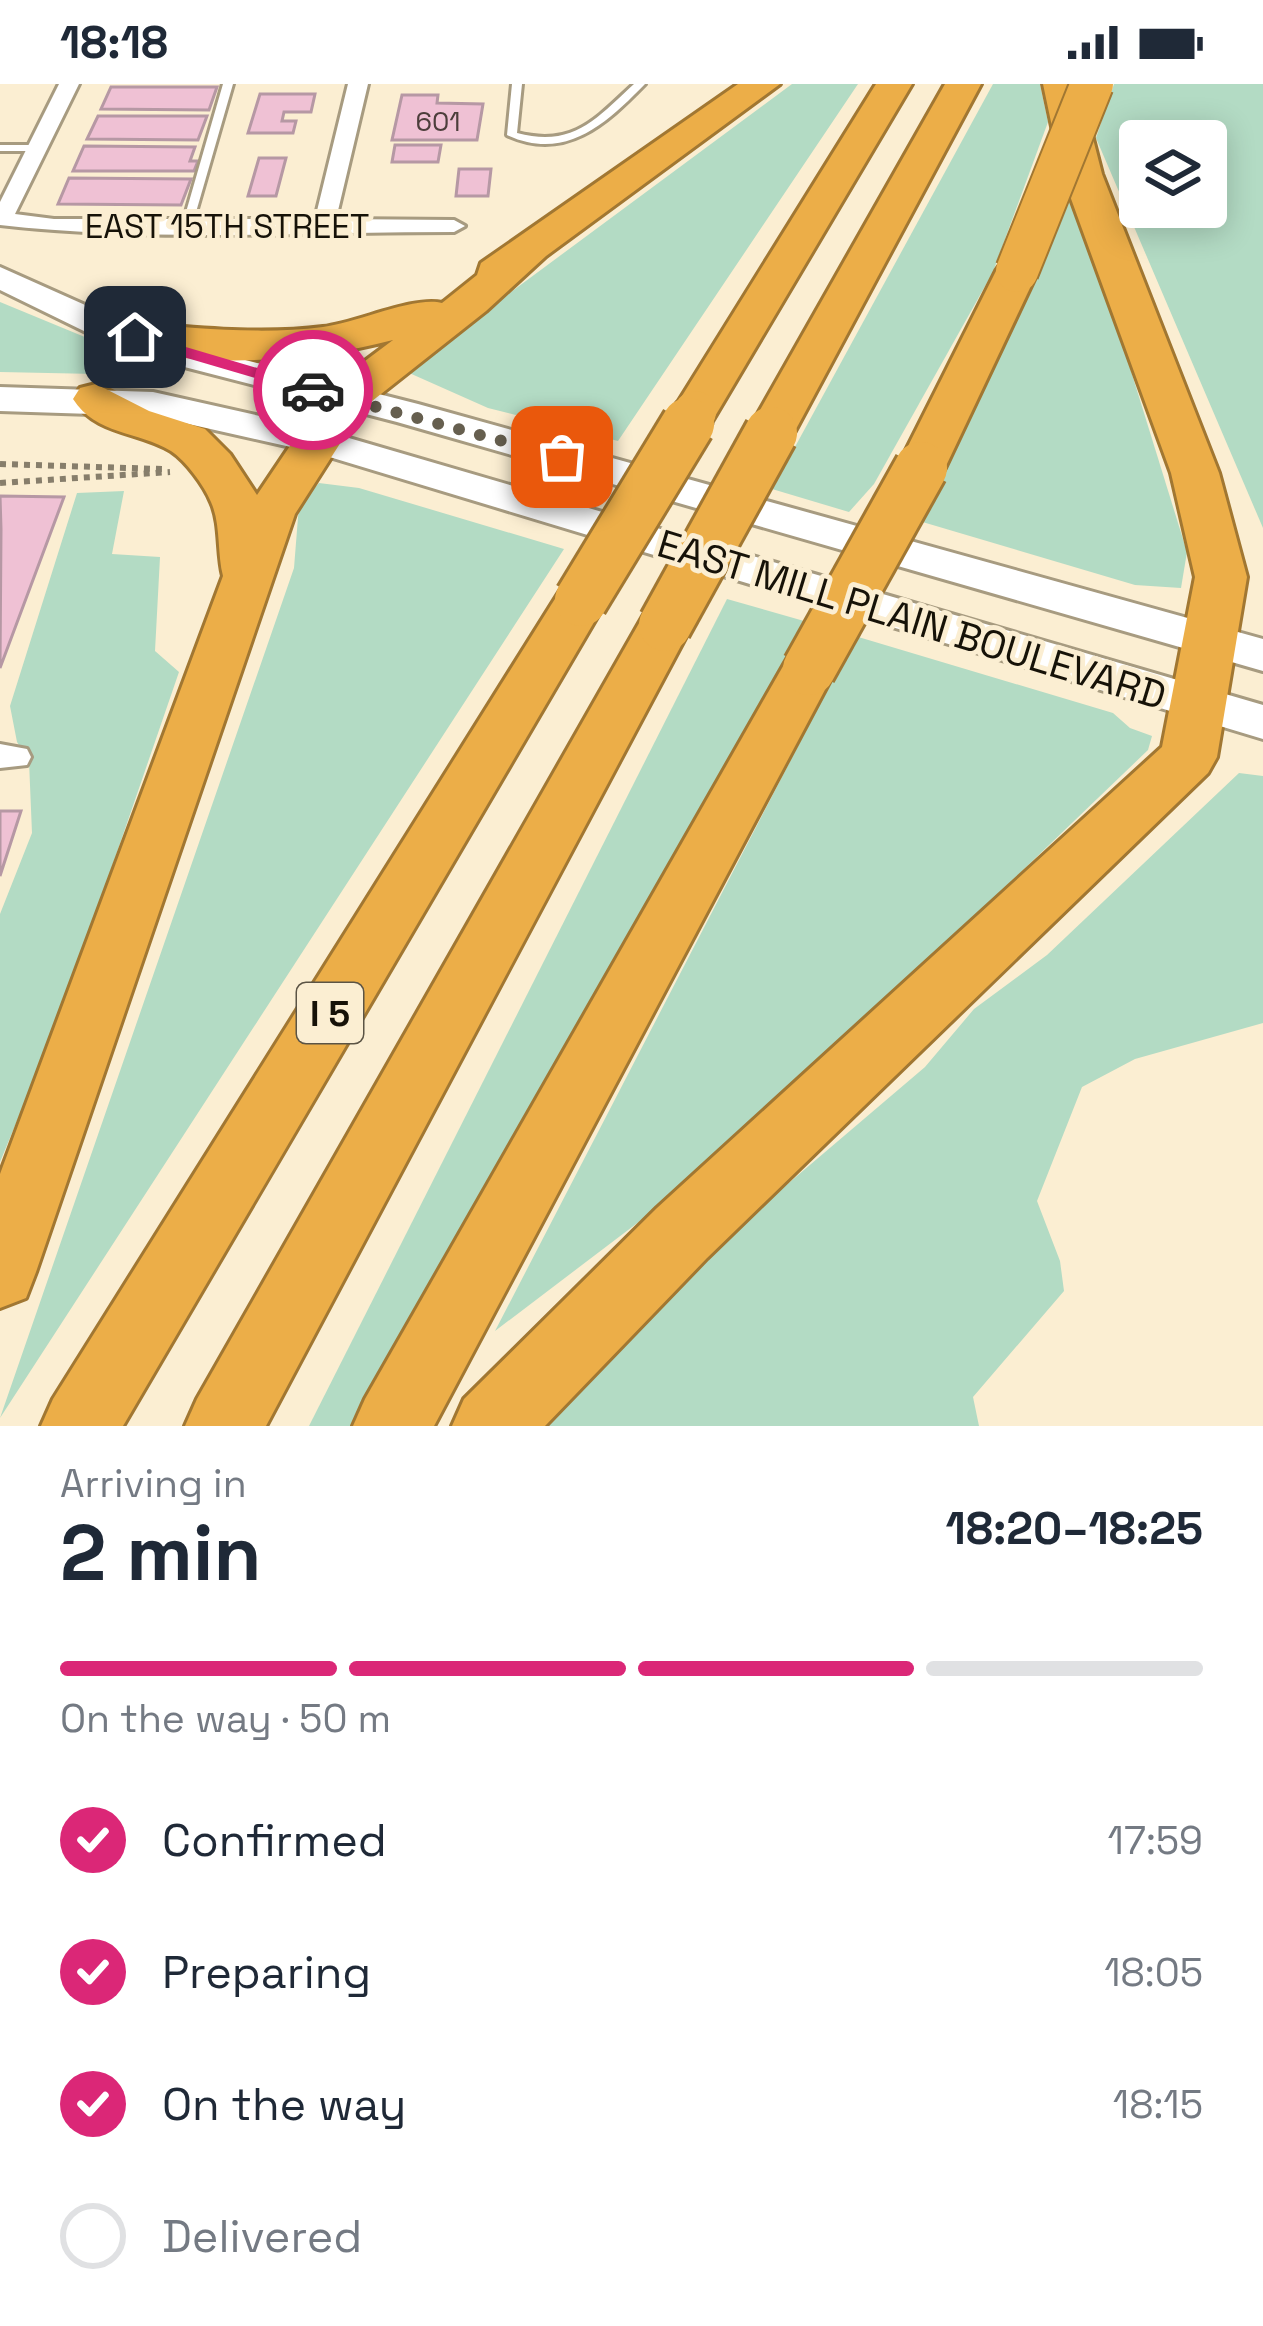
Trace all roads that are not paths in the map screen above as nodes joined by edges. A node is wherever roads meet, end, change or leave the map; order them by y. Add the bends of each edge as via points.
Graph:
1 (69, 84) edge
2 (228, 84) edge
3 (358, 84) edge
4 (517, 84) edge
5 (640, 84) edge
6 (762, 84) edge
7 (894, 84) edge
8 (963, 84) edge
9 (1060, 84) edge
10 (1092, 84) edge
11 (0, 148) edge
12 (37, 148) junction
13 (1, 219) edge
14 (187, 226) junction
15 (324, 226) junction
16 (454, 226) dead end
17 (528, 253) junction
18 (0, 277) edge
19 (135, 337) junction
20 (345, 398) junction
21 (0, 399) edge
22 (96, 399) junction
23 (318, 441) junction
24 (1195, 473) junction
25 (1263, 562) edge
26 (248, 580) junction
27 (1263, 655) edge
28 (1224, 689) edge
29 (0, 1272) edge
30 (80, 1426) edge
31 (224, 1426) edge
32 (392, 1426) edge
33 (491, 1426) edge

1 - 12 street
2 - 14 lane
3 - 15 street
4 - 5 lane via 512,135 564,141 579,139
6 - 17 highway
7 - 30 highway, I 5, bridge
8 - 31 highway, bridge
9 - 24 highway via 1082,174
10 - 32 highway, bridge via 1018,271 921,468
11 - 12 lane
12 - 13 street
13 - 14 street, EAST 15TH STREET
14 - 15 street, EAST 15TH STREET
15 - 16 street, EAST 15TH STREET
17 - 19 highway via 437,308 357,336 292,345
17 - 20 highway
18 - 19 main road
19 - 20 main road
20 - 23 highway
20 - 28 main road, EAST MILL PLAIN BOULEVARD
21 - 22 main road, EAST MILL PLAIN BOULEVARD
22 - 23 main road, EAST MILL PLAIN BOULEVARD via 201,412
22 - 26 highway via 188,440 214,466 238,505
23 - 26 highway via 271,513
23 - 28 main road, EAST MILL PLAIN BOULEVARD
24 - 25 highway
24 - 28 highway via 1221,577
26 - 29 highway
27 - 28 main road, EAST MILL PLAIN BOULEVARD
28 - 33 highway via 1188,757 682,1233

